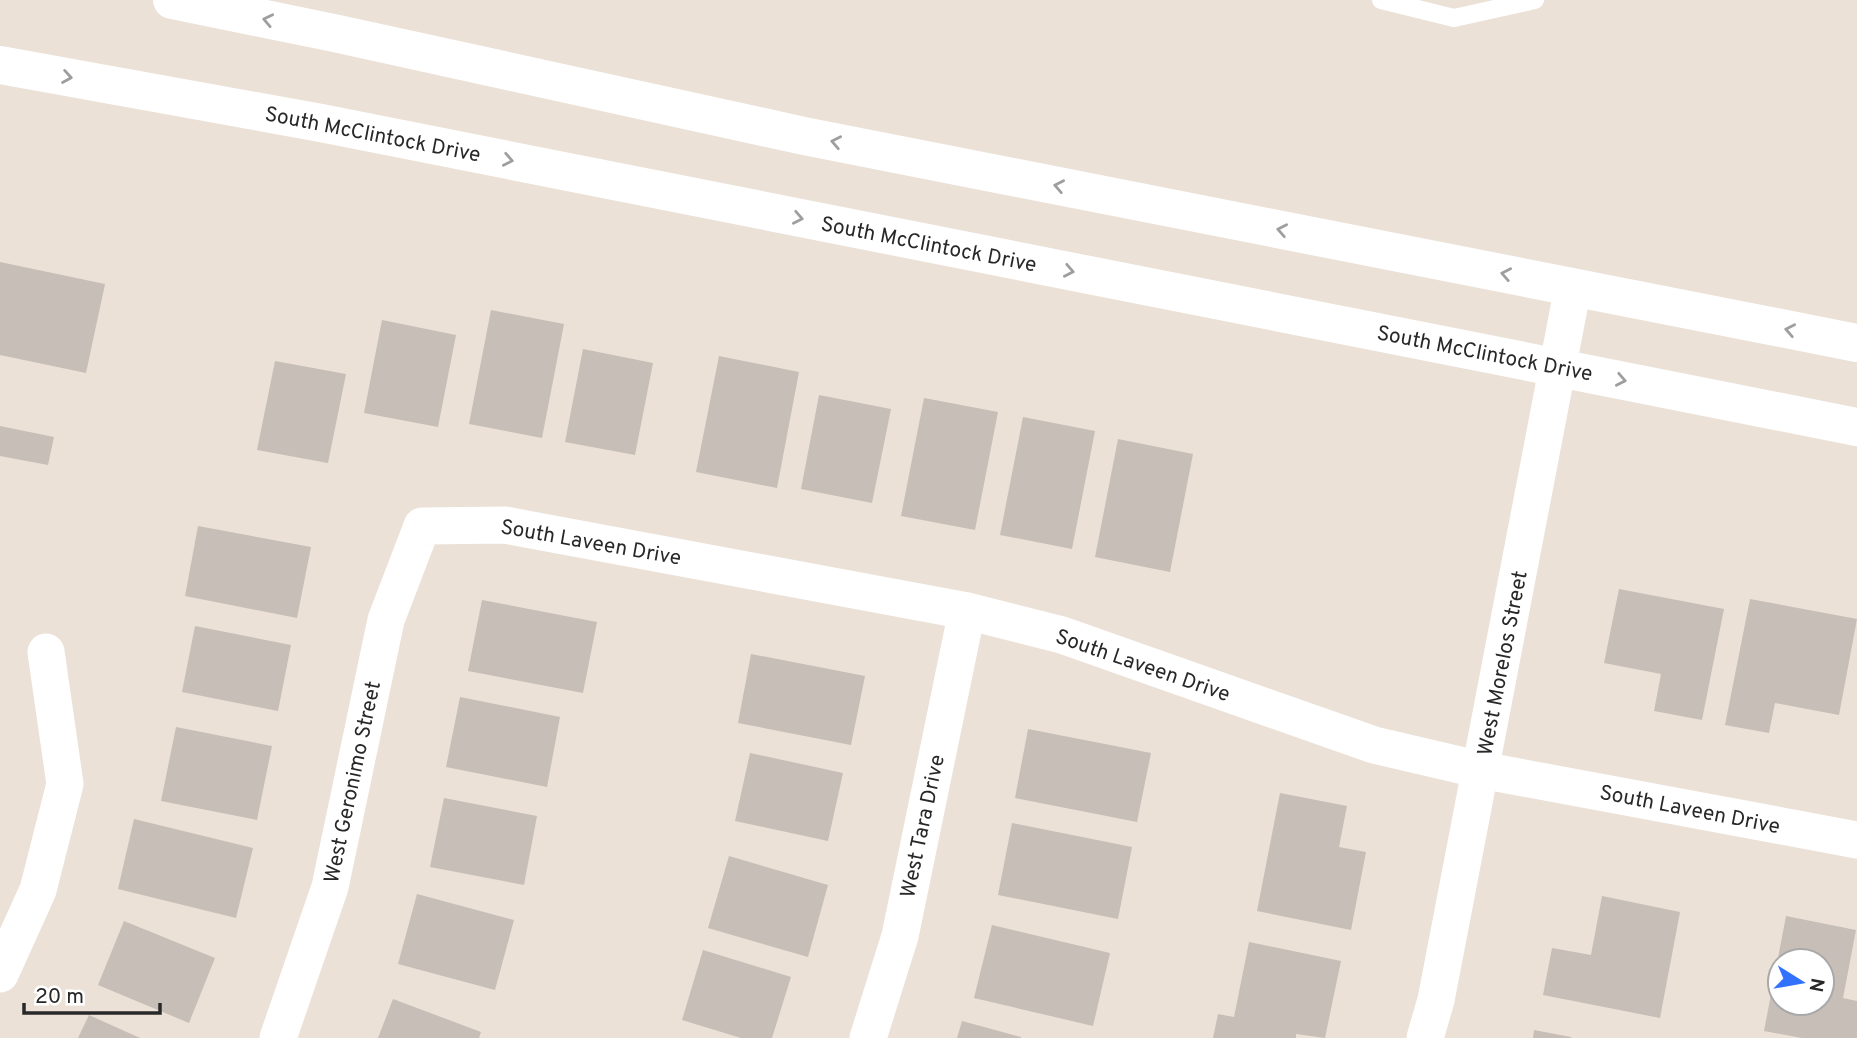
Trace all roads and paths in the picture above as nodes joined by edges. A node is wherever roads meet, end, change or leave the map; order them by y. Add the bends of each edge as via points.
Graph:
1 (172, 0) edge
2 (1381, 0) edge
3 (1535, 0) edge
4 (0, 65) edge
5 (1573, 287) junction
6 (1857, 343) edge
7 (1559, 368) junction
8 (1857, 427) edge
9 (422, 526) joint
10 (967, 611) junction
11 (46, 652) dead end
12 (1481, 770) junction
13 (1857, 840) edge
14 (0, 974) edge
15 (278, 1038) edge
16 (868, 1038) edge
17 (1425, 1038) edge

5 -> 1 main road via 804,136
2 - 3 lane via 1454,18
4 -> 7 main road, South McClintock Drive via 321,123
6 -> 5 main road
5 - 7 street, West Morelos Street
7 -> 8 main road, South McClintock Drive
7 - 12 street, West Morelos Street
9 - 10 street, South Laveen Drive via 505,524
9 - 15 street, West Geronimo Street via 386,620 330,887
10 - 12 street, South Laveen Drive via 1062,635 1374,745
10 - 16 street, West Tara Drive via 900,936
11 - 14 street via 65,784 38,890
12 - 13 street, South Laveen Drive
12 - 17 street, West Morelos Street

